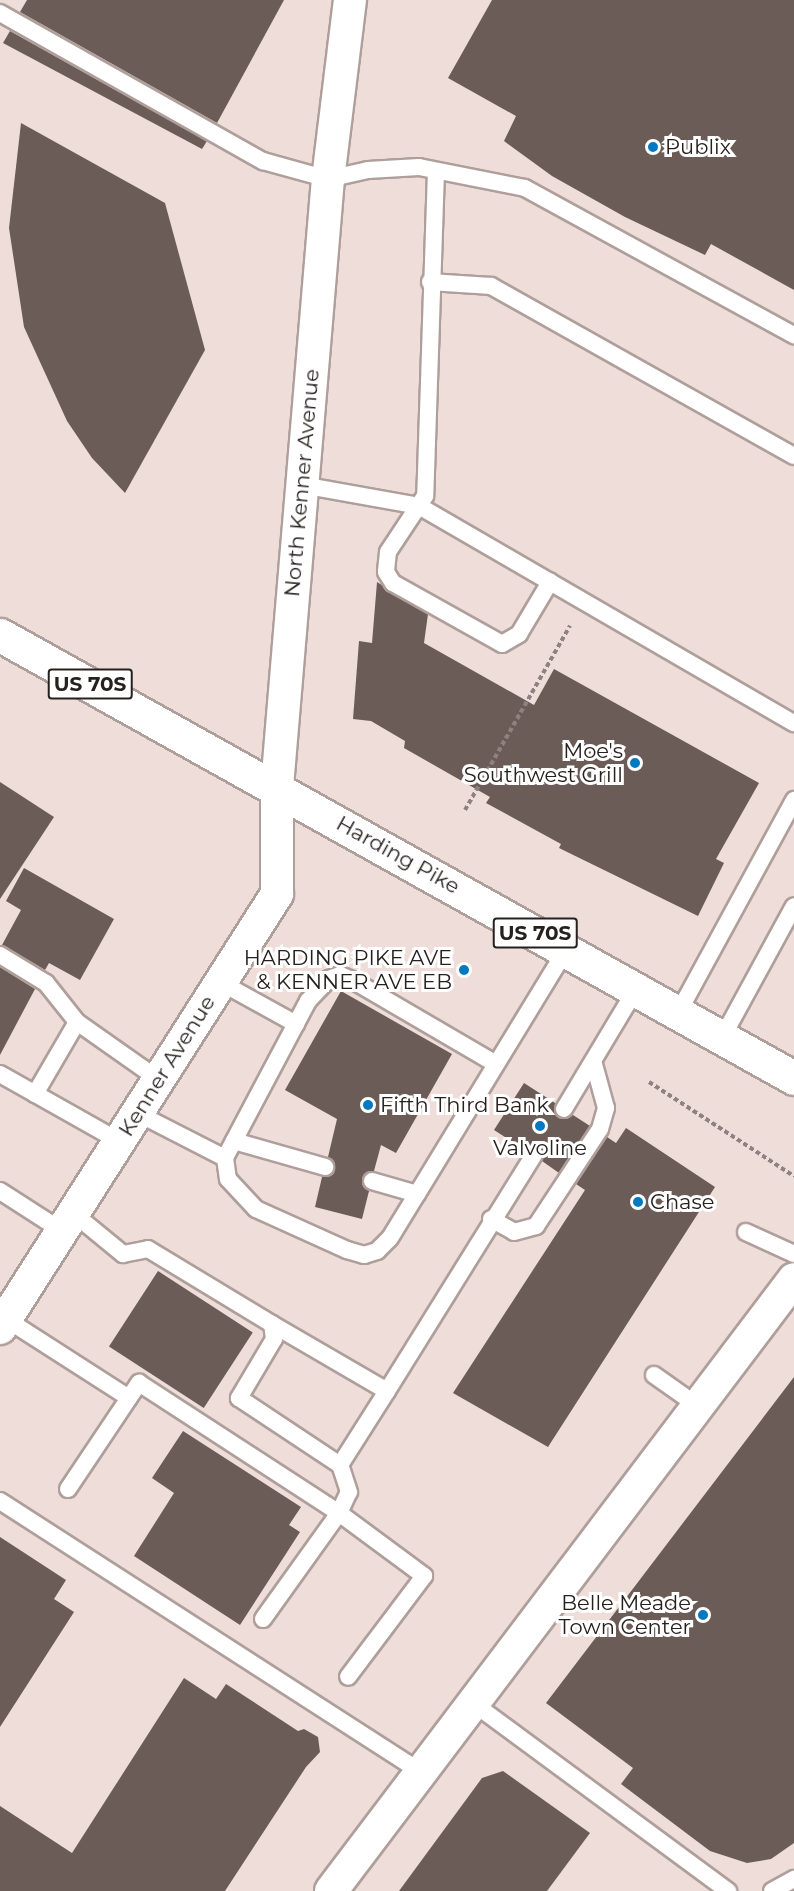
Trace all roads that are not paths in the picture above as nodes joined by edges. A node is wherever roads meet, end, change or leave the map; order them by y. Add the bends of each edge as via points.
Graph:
1 (351, 0) edge
2 (0, 13) edge
3 (436, 171) junction
4 (328, 180) junction
5 (430, 282) junction
6 (794, 335) edge
7 (794, 456) edge
8 (302, 485) junction
9 (419, 506) junction
10 (550, 582) junction
11 (2, 639) edge
12 (794, 723) edge
13 (277, 787) junction
14 (794, 800) edge
15 (794, 906) edge
16 (566, 950) junction
17 (0, 955) edge
18 (220, 982) junction
19 (636, 989) junction
20 (678, 1013) junction
21 (77, 1022) junction
22 (296, 1024) junction
23 (722, 1038) junction
24 (496, 1064) junction
25 (594, 1064) junction
26 (0, 1074) edge
27 (794, 1078) edge
28 (158, 1079) junction
29 (35, 1094) junction
30 (564, 1109) dead end
31 (137, 1113) junction
32 (119, 1141) junction
33 (234, 1141) junction
34 (533, 1156) dead end
35 (225, 1158) junction
36 (325, 1167) dead end
37 (372, 1181) dead end
38 (0, 1191) edge
39 (417, 1194) junction
40 (490, 1219) junction
41 (68, 1222) junction
42 (746, 1232) dead end
43 (794, 1254) edge
44 (794, 1279) edge
45 (3, 1324) edge
46 (272, 1324) junction
47 (654, 1375) dead end
48 (387, 1391) junction
49 (129, 1398) junction
50 (698, 1406) junction
51 (340, 1465) junction
52 (68, 1489) dead end
53 (0, 1501) edge
54 (339, 1514) junction
55 (263, 1619) dead end
56 (348, 1677) dead end
57 (473, 1703) junction
58 (422, 1772) junction
59 (794, 1879) edge
60 (331, 1891) edge
61 (728, 1891) edge
62 (772, 1891) edge

1 - 4 street, North Kenner Avenue
2 - 4 lane via 263,161
3 - 4 lane via 419,167 368,170
3 - 5 lane
3 - 6 lane via 525,188
4 - 8 street, North Kenner Avenue
5 - 7 lane via 491,286
5 - 9 lane via 425,496
8 - 9 lane
8 - 13 street, North Kenner Avenue
9 - 10 lane
9 - 10 lane via 384,562 393,584 502,644 519,634
10 - 12 lane
11 - 13 main road, Harding Pike / US 70S
13 - 16 main road, Harding Pike / US 70S
13 - 18 street, Kenner Avenue via 277,894
14 - 20 lane
15 - 23 lane
16 - 19 main road, Harding Pike / US 70S
16 - 24 lane
17 - 21 lane via 46,983
18 - 22 lane
18 - 28 street, Kenner Avenue
19 - 20 main road, Harding Pike / US 70S
19 - 25 lane
20 - 23 main road, Harding Pike / US 70S
21 - 28 lane
21 - 29 lane
22 - 24 lane via 317,988 340,975
22 - 33 lane
23 - 27 main road, Harding Pike / US 70S
24 - 39 lane
25 - 30 lane
25 - 40 lane via 606,1108 600,1129 536,1226 514,1233
26 - 29 lane
28 - 31 street, Kenner Avenue
29 - 32 lane
31 - 32 street, Kenner Avenue
31 - 35 lane
32 - 41 street, Kenner Avenue
33 - 35 lane
33 - 36 lane
34 - 40 lane
35 - 39 lane via 228,1179 256,1209 364,1255 377,1251 390,1238
37 - 39 lane
38 - 41 lane
40 - 48 lane
41 - 45 street, Kenner Avenue
41 - 46 lane via 123,1254 148,1249
42 - 43 lane
44 - 50 street
45 - 49 lane
46 - 48 lane
46 - 51 lane via 274,1339 239,1398
47 - 50 lane
48 - 51 lane
49 - 52 lane
49 - 54 lane via 139,1383
50 - 57 street
51 - 54 lane via 349,1492
53 - 58 lane
54 - 55 lane
54 - 56 lane via 424,1576
57 - 58 street
57 - 61 lane
58 - 60 street
59 - 62 lane

